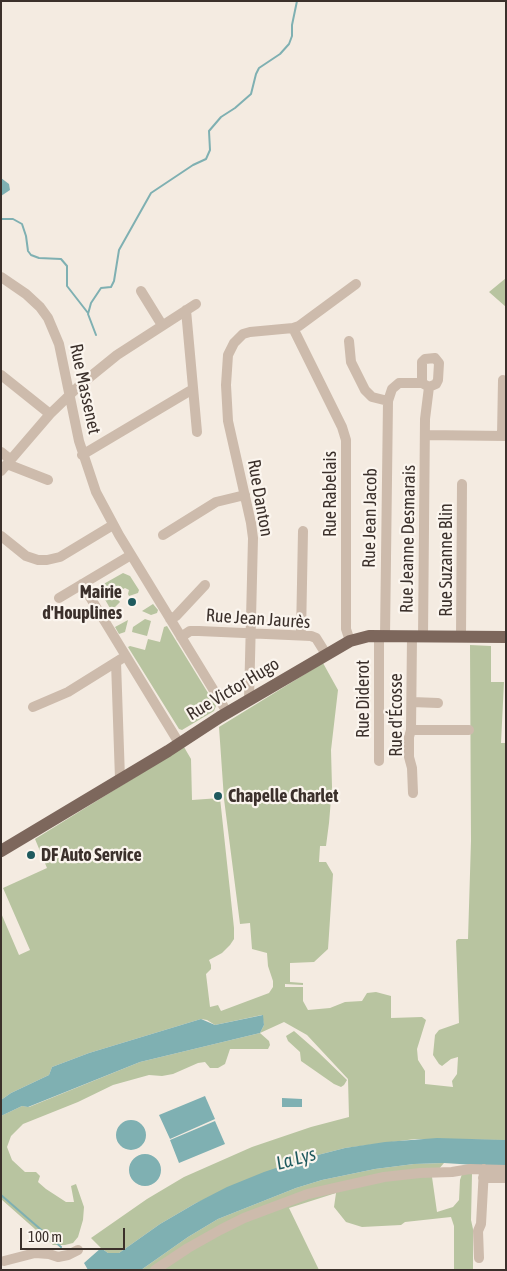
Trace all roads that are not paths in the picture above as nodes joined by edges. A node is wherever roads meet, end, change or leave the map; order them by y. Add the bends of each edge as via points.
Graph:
1 (1, 277) edge
2 (356, 284) dead end
3 (141, 291) dead end
4 (196, 304) dead end
5 (186, 310) junction
6 (162, 325) junction
7 (294, 328) junction
8 (349, 341) dead end
9 (1, 375) edge
10 (503, 380) dead end
11 (193, 389) junction
12 (69, 395) junction
13 (388, 400) junction
14 (50, 414) junction
15 (197, 432) dead end
16 (504, 436) edge
17 (425, 439) junction
18 (1, 452) edge
19 (82, 455) junction
20 (6, 465) edge
21 (48, 480) dead end
22 (462, 484) dead end
23 (245, 495) junction
24 (113, 525) junction
25 (303, 531) dead end
26 (163, 535) dead end
27 (1, 536) edge
28 (131, 555) junction
29 (82, 584) junction
30 (205, 585) dead end
31 (59, 598) dead end
32 (170, 620) junction
33 (251, 632) junction
34 (301, 635) junction
35 (382, 636) junction
36 (181, 637) junction
37 (418, 637) junction
38 (461, 637) junction
39 (506, 637) edge
40 (350, 641) junction
41 (326, 654) junction
42 (126, 656) junction
43 (116, 662) junction
44 (250, 700) junction
45 (412, 702) junction
46 (438, 702) dead end
47 (33, 707) dead end
48 (228, 712) junction
49 (411, 730) junction
50 (469, 730) dead end
51 (179, 743) junction
52 (379, 761) dead end
53 (120, 779) junction
54 (413, 793) dead end
55 (1, 851) edge
56 (506, 1170) edge
57 (484, 1174) junction
58 (506, 1178) edge
59 (78, 1250) dead end
60 (479, 1258) dead end
61 (3, 1261) edge
62 (155, 1270) edge

1 - 12 street, Rue Massenet via 26,294 48,318 59,344
2 - 7 street
3 - 6 street
4 - 5 street
5 - 6 street
5 - 11 street
6 - 12 street via 110,360
7 - 23 street, Rue Danton via 240,336 228,355 228,421
7 - 40 street, Rue Rabelais via 346,440 346,629
8 - 13 street via 351,362 365,390 372,397
9 - 14 street
10 - 16 street
11 - 15 street
11 - 19 street
12 - 14 street
12 - 19 street, Rue Massenet
13 - 17 street, Rue Jeanne Desmarais via 392,389 399,383 425,385
13 - 35 street, Rue Jean Jacob
14 - 20 street
16 - 17 street
17 - 37 street, Rue Jeanne Desmarais
18 - 20 street
19 - 24 street, Rue Massenet
20 - 21 street
22 - 38 street, Rue Suzanne Blin
23 - 26 street via 216,502
23 - 33 street, Rue Danton via 253,538
24 - 27 street via 60,557 47,560 26,556
24 - 28 street, Rue Massenet
25 - 34 street
28 - 29 street
28 - 32 street, Rue Massenet
29 - 31 street
29 - 42 street
30 - 32 street
32 - 36 street, Rue Massenet
33 - 34 street, Rue Jean Jaurès
33 - 36 street, Rue Jean Jaurès via 194,631
33 - 44 street, Rue Danton
34 - 41 street, Rue Jean Jaurès via 314,636
35 - 37 main road, Rue Victor Hugo
35 - 40 main road, Rue Victor Hugo via 364,636
35 - 52 street, Rue Diderot
36 - 48 street, Rue Massenet
37 - 38 main road, Rue Victor Hugo
37 - 45 street, Rue d'Écosse
38 - 39 main road, Rue Victor Hugo
40 - 41 main road, Rue Victor Hugo
41 - 44 main road, Rue Victor Hugo
42 - 43 street
42 - 51 street
43 - 47 street via 68,692
43 - 53 street
44 - 48 main road, Rue Victor Hugo
45 - 46 street
45 - 49 street, Rue d'Écosse
48 - 51 main road, Rue Victor Hugo
49 - 50 street
49 - 54 street, Rue d'Écosse via 409,757
51 - 53 main road, Rue Victor Hugo
53 - 55 main road, Rue Victor Hugo
56 - 57 street
57 - 58 street
57 - 60 street via 478,1231
57 - 62 street via 384,1177 308,1194 228,1226
59 - 61 street via 58,1257 35,1253

